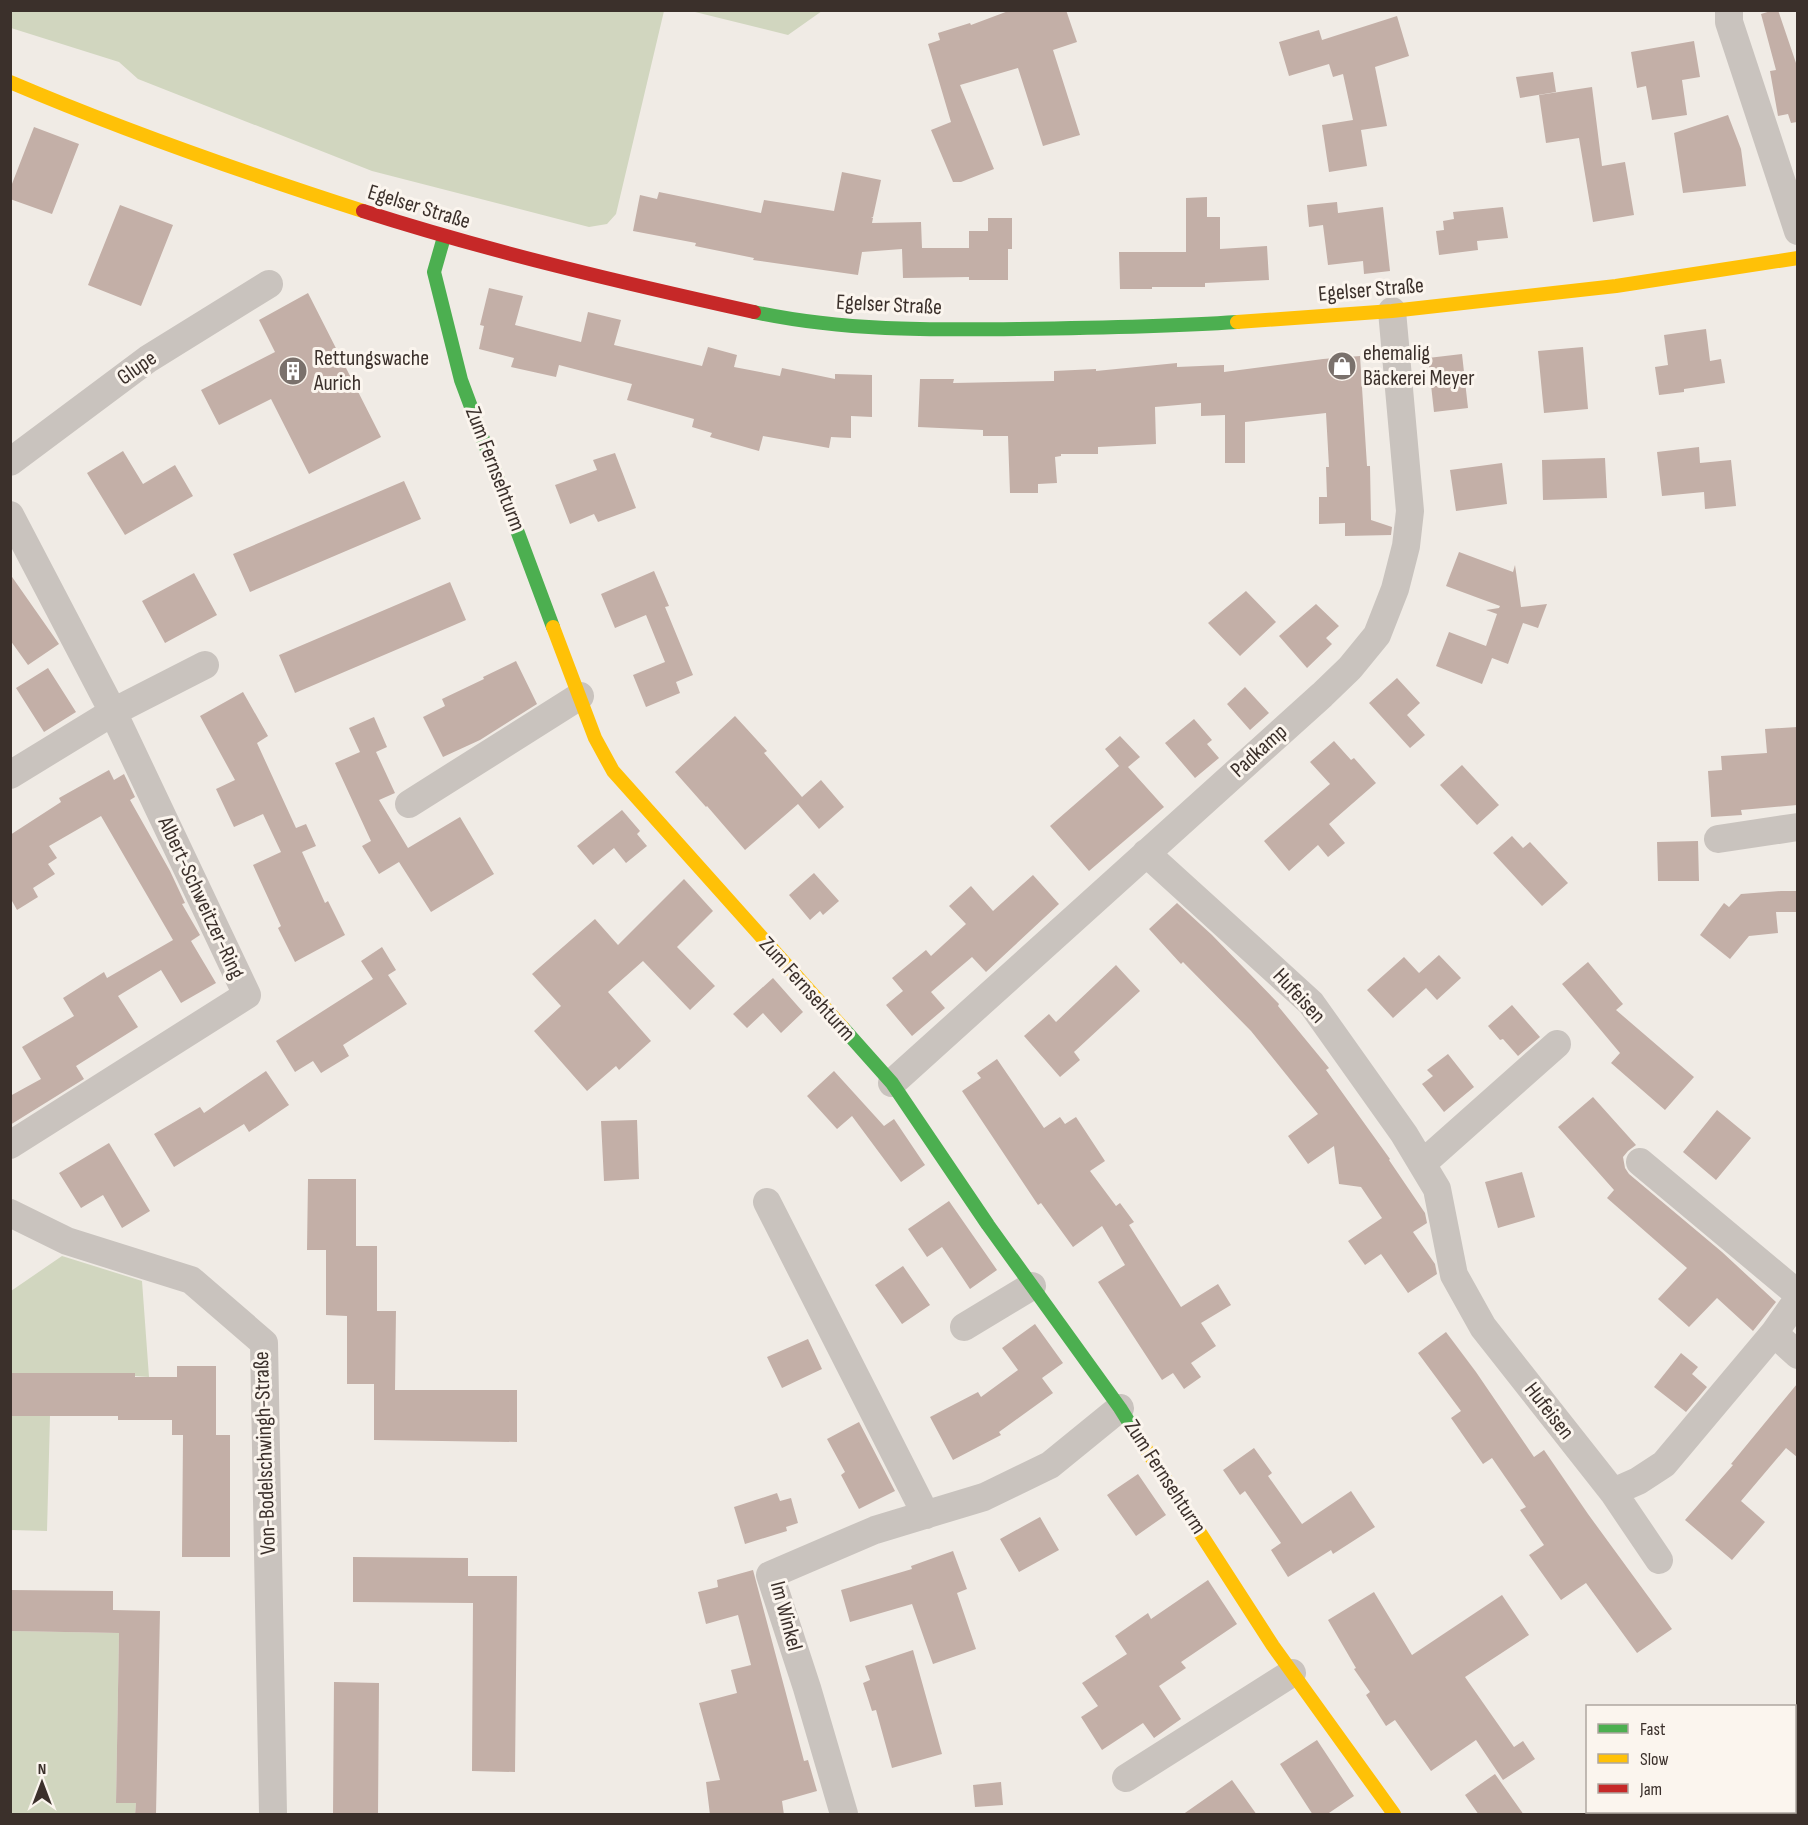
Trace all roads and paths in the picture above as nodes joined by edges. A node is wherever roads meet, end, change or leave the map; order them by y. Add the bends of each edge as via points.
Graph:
1 (1729, 16) edge
2 (10, 82) edge
3 (1797, 231) edge
4 (444, 237) junction
5 (1797, 258) edge
6 (269, 284) dead end
7 (1392, 311) junction
8 (10, 462) edge
9 (10, 515) edge
10 (205, 665) dead end
11 (580, 696) junction
12 (113, 712) junction
13 (10, 775) edge
14 (409, 804) dead end
15 (1797, 827) edge
16 (1718, 839) dead end
17 (1146, 853) junction
18 (1557, 1044) dead end
19 (892, 1083) junction
20 (10, 1145) edge
21 (1640, 1162) dead end
22 (1422, 1164) junction
23 (767, 1202) dead end
24 (10, 1213) edge
25 (1032, 1286) junction
26 (1797, 1294) edge
27 (1797, 1299) edge
28 (964, 1327) dead end
29 (1774, 1333) junction
30 (1797, 1355) edge
31 (1120, 1408) junction
32 (1613, 1492) junction
33 (926, 1515) junction
34 (1659, 1560) dead end
35 (1292, 1672) junction
36 (1126, 1778) dead end
37 (273, 1815) edge
38 (844, 1815) edge
39 (1394, 1815) edge

1 - 3 street
2 - 4 street, Egelser Straße via 282,185
4 - 7 street, Egelser Straße via 677,295 765,314 850,326 914,330 1074,328
4 - 11 street, Zum Fernsehturm via 434,272 461,380
5 - 7 street, Egelser Straße via 1616,286
6 - 8 street, Glupe via 148,359
7 - 17 street, Padkamp via 1410,511 1395,589 1377,634 1329,688
9 - 12 street, Albert-Schweitzer-Ring
10 - 12 street
11 - 14 street
11 - 19 street, Zum Fernsehturm via 595,738 613,771
12 - 13 street
12 - 20 street, Albert-Schweitzer-Ring via 247,995
15 - 16 street
17 - 19 street, Padkamp
17 - 22 street, Hufeisen via 1311,1003
18 - 22 street
19 - 25 street, Zum Fernsehturm
21 - 26 street
22 - 32 street, Hufeisen via 1437,1189 1454,1275 1483,1327
23 - 33 street
24 - 37 street, Von-Bodelschwingh-Straße via 67,1241 192,1280 264,1342
25 - 28 street
25 - 31 street, Zum Fernsehturm
27 - 29 street
29 - 30 street
29 - 32 street via 1664,1464
31 - 33 street, Im Winkel via 1050,1465 984,1497
31 - 35 street, Zum Fernsehturm
32 - 34 street, Hufeisen
33 - 38 street, Im Winkel via 874,1530 770,1575
35 - 36 street
35 - 39 street, Zum Fernsehturm

